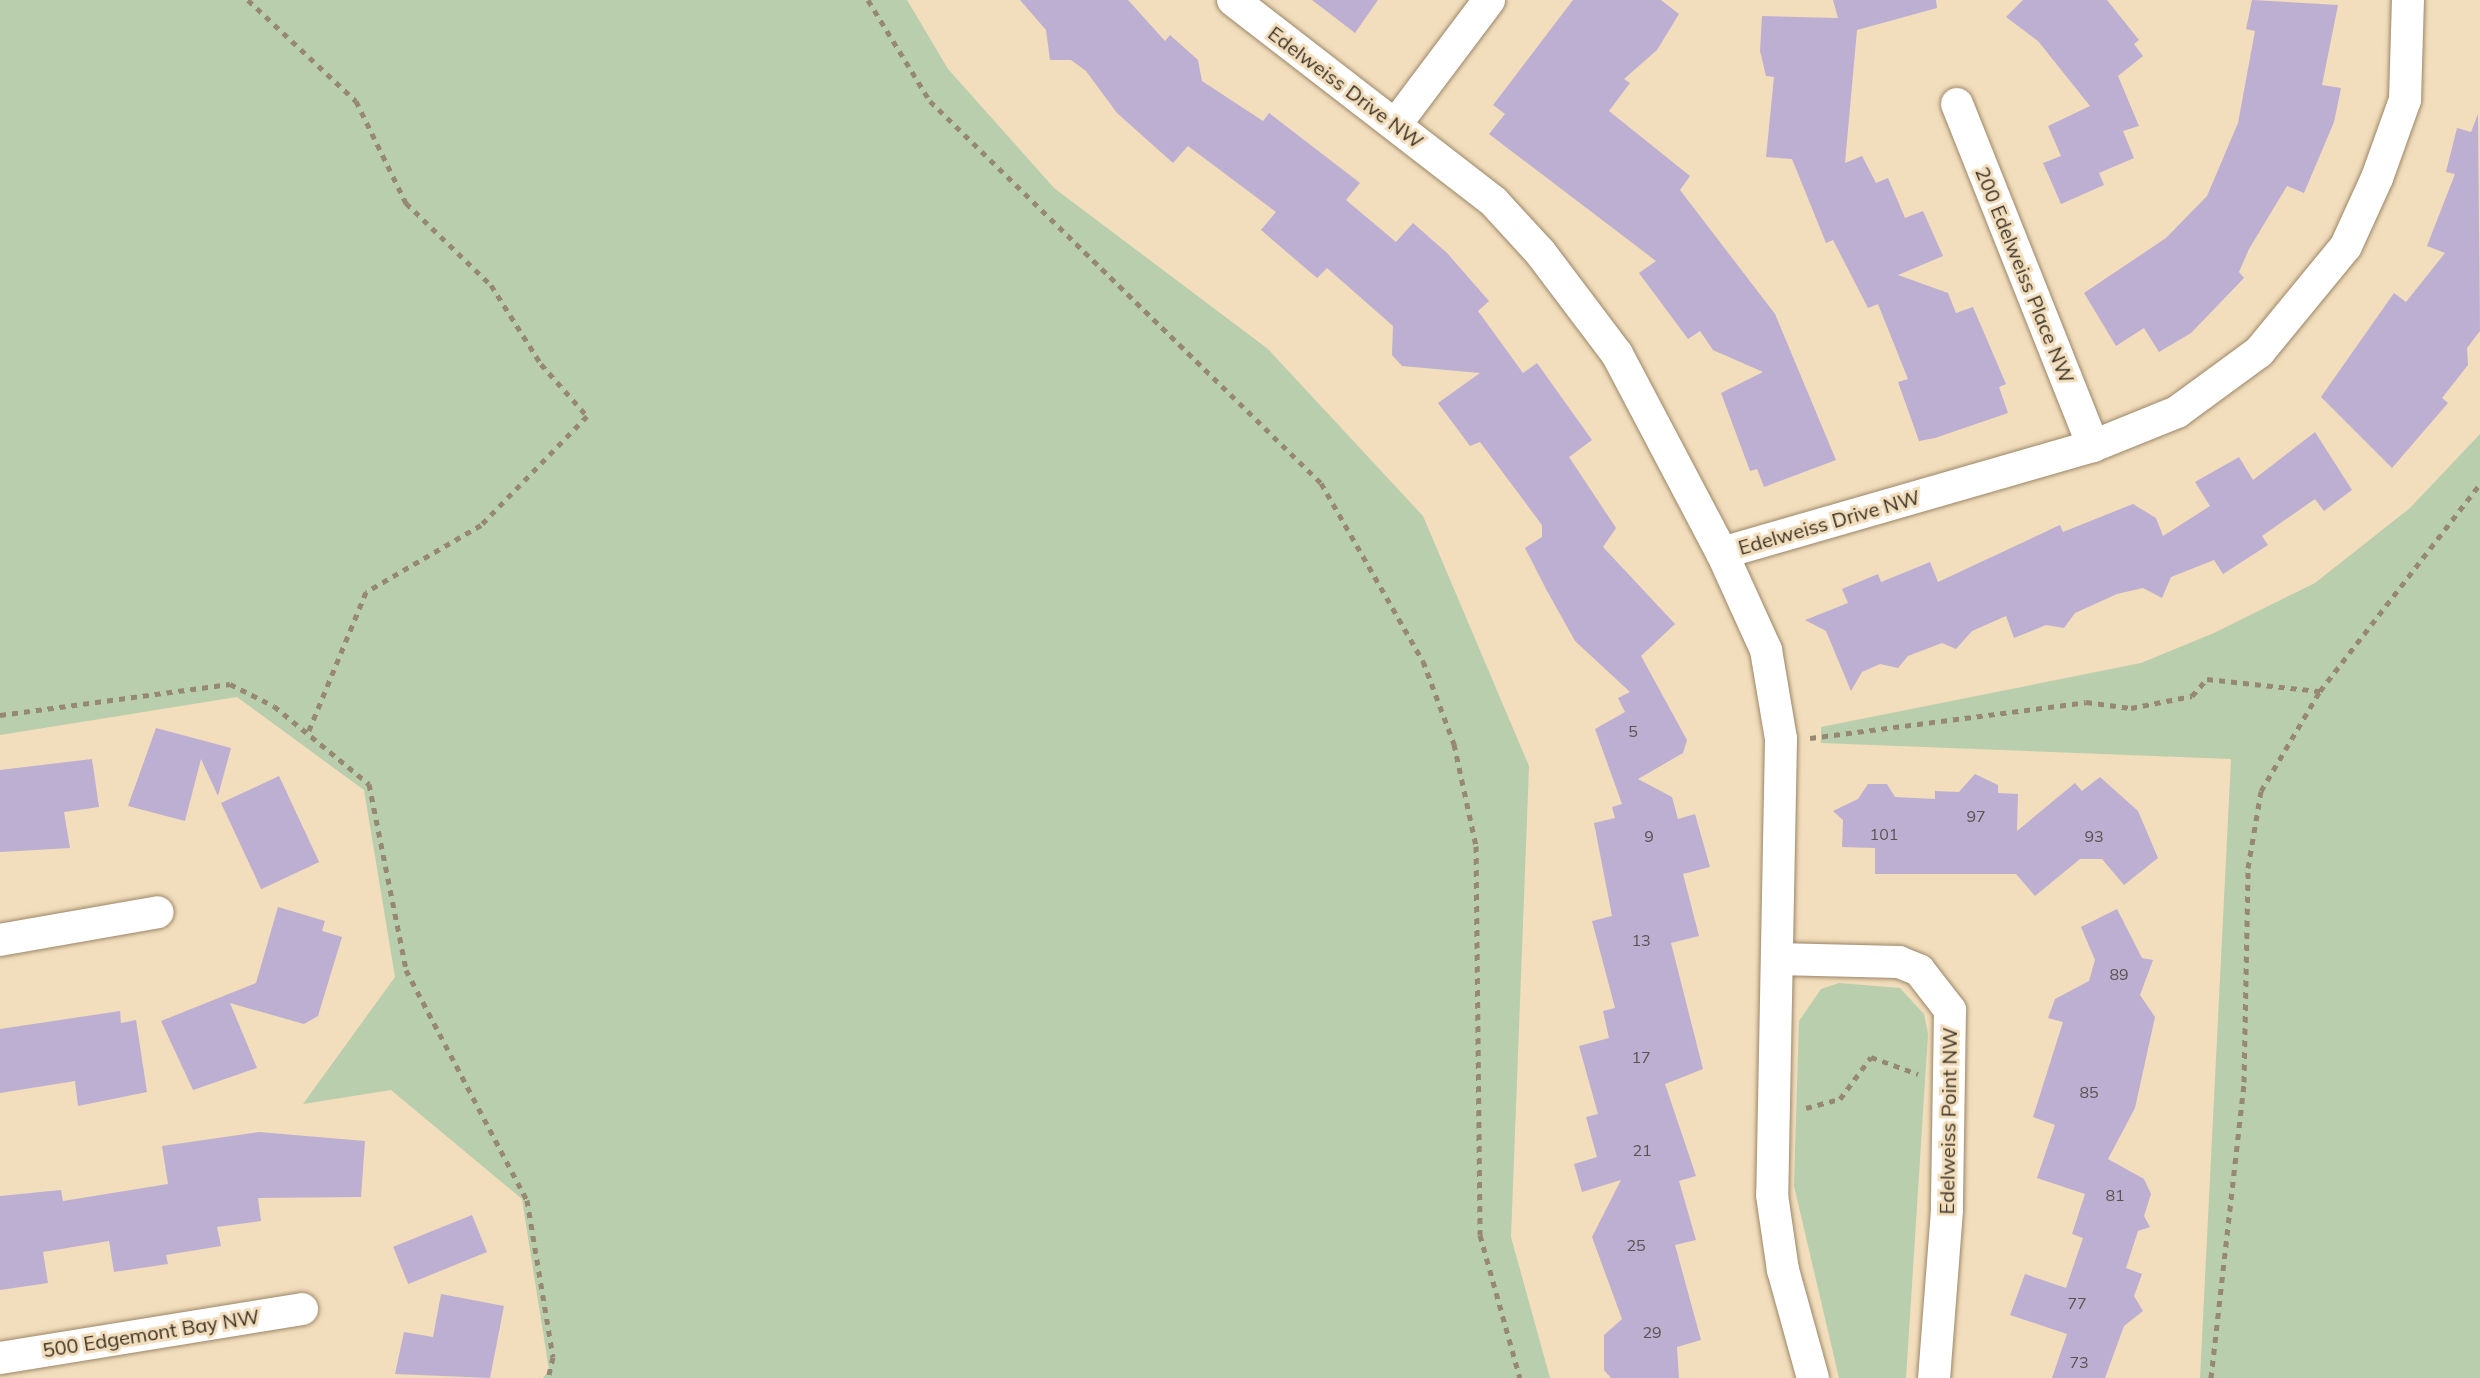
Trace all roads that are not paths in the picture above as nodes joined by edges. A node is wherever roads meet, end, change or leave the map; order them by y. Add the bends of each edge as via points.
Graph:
1 (1233, 0) edge
2 (1489, 0) edge
3 (2408, 0) edge
4 (1957, 104) dead end
5 (1396, 124) junction
6 (2093, 446) junction
7 (1722, 553) junction
8 (158, 912) dead end
9 (0, 940) edge
10 (1777, 959) junction
11 (302, 1309) dead end
12 (0, 1358) edge
13 (1813, 1378) edge
14 (1934, 1378) edge

1 - 5 street, Edelweiss Drive NW
2 - 5 street
3 - 6 street, Edelweiss Drive NW via 2405,100 2346,246 2310,298 2214,388
4 - 6 street, 200 Edelweiss Place NW
5 - 7 street, Edelweiss Drive NW via 1494,202 1580,302 1646,404
6 - 7 street, Edelweiss Drive NW
7 - 10 street via 1766,650 1781,739
8 - 9 street
10 - 13 street via 1770,1113 1783,1270
10 - 14 street, Edelweiss Point NW via 1875,959 1919,970 1950,1010 1952,1087
11 - 12 street, 500 Edgemont Bay NW

